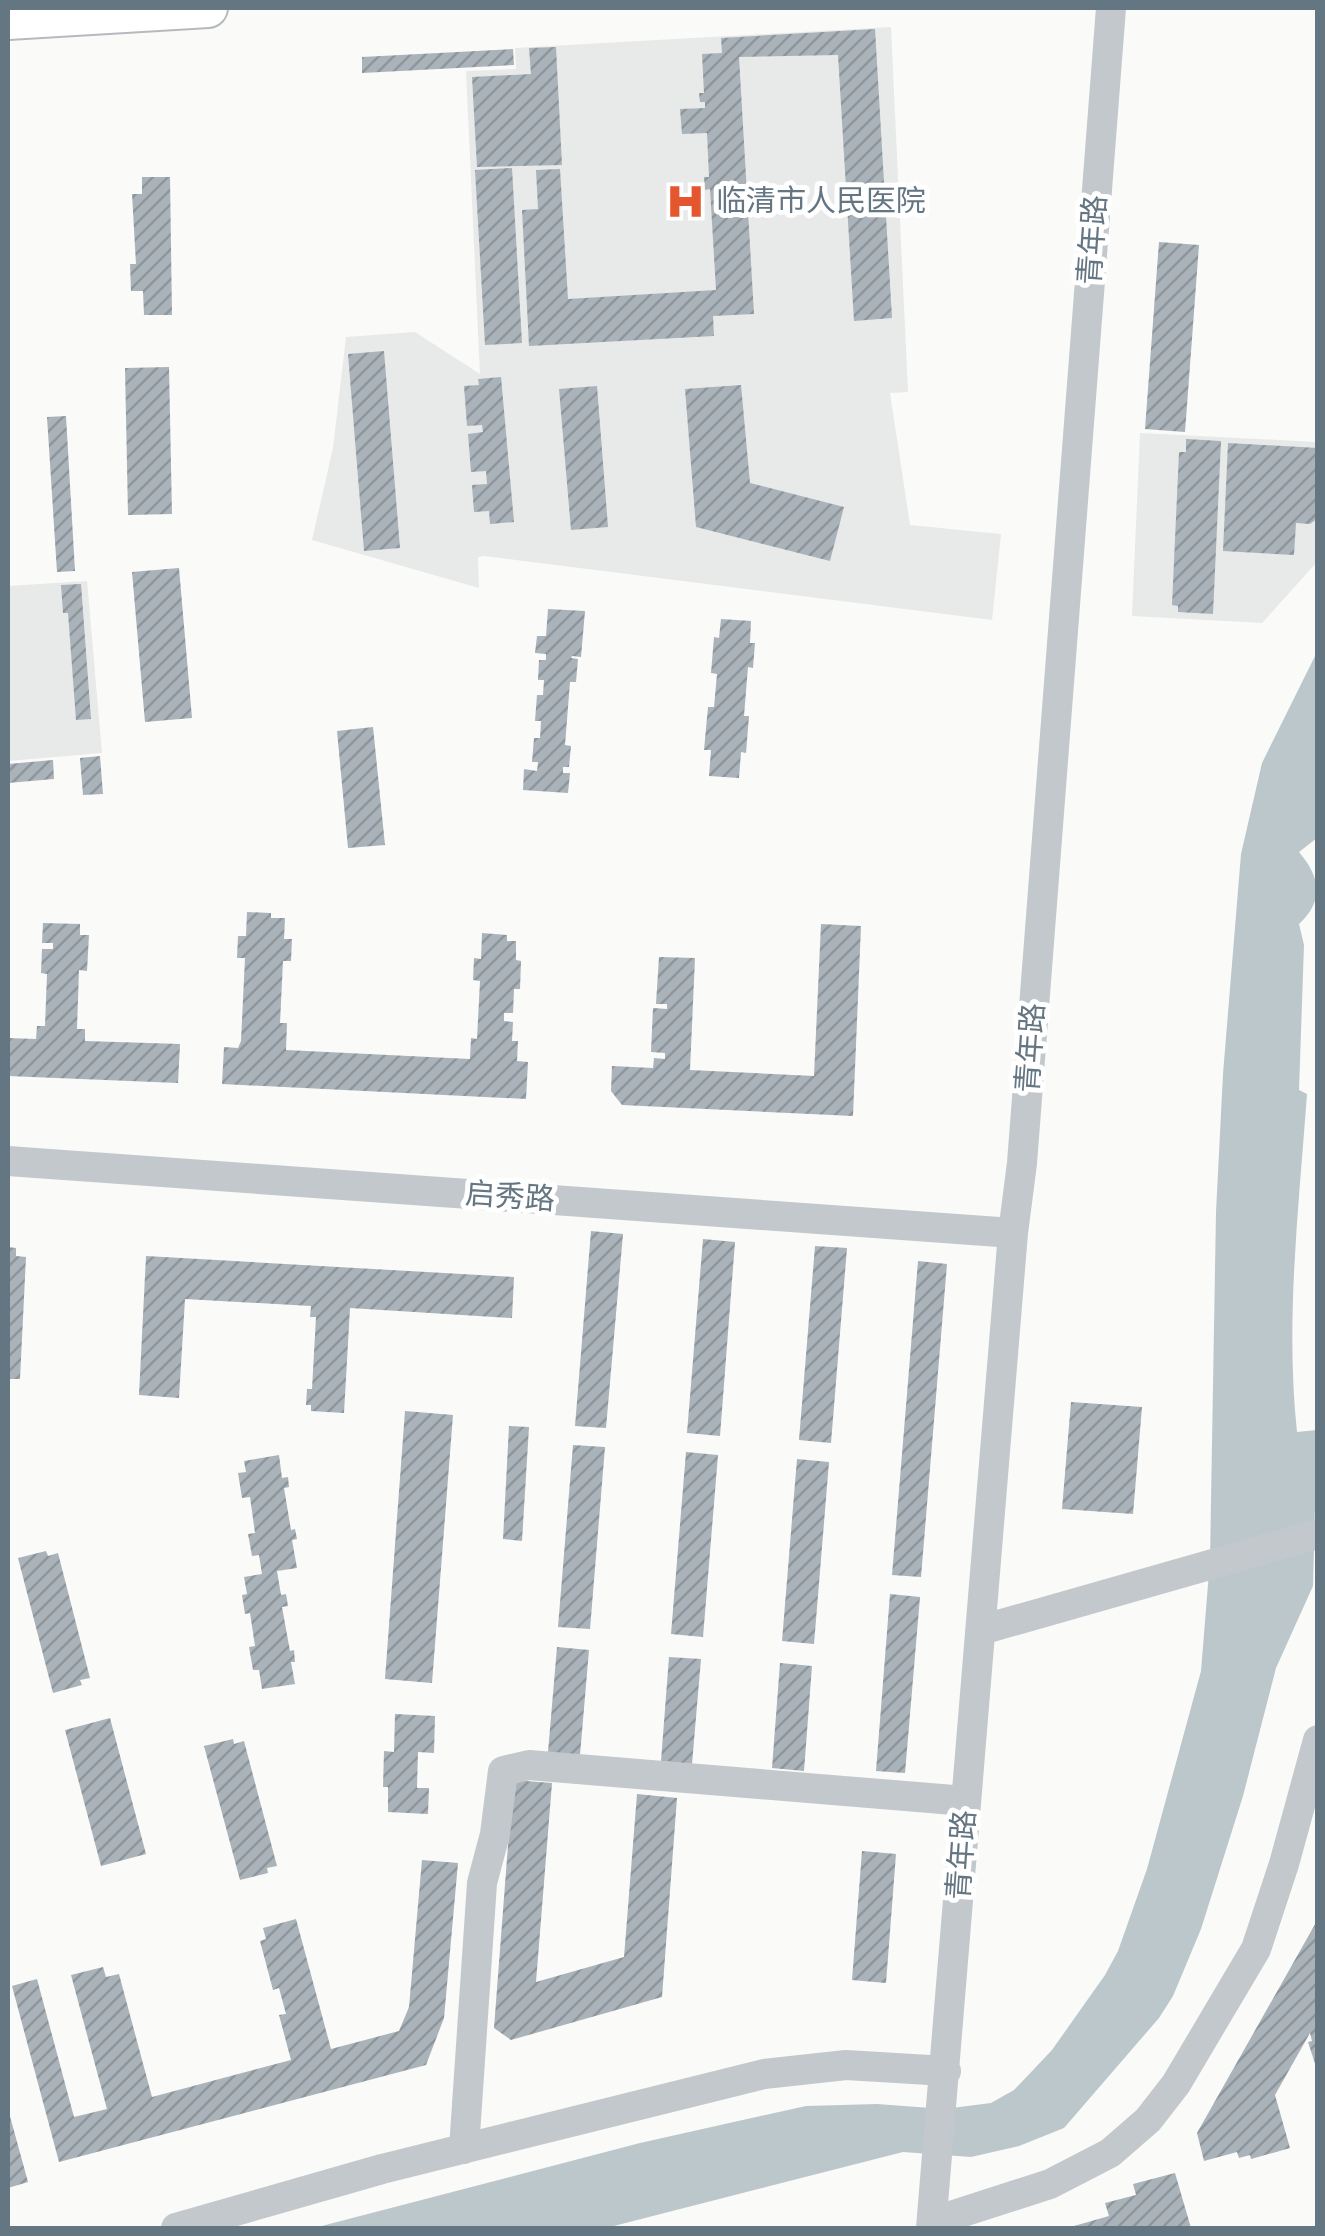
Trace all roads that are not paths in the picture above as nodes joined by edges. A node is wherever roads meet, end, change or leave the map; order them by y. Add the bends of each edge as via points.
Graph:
1 (208, 8) edge
2 (1112, 8) edge
3 (8, 20) edge
4 (8, 1161) edge
5 (1012, 1233) junction
6 (1318, 1516) edge
7 (1318, 1534) edge
8 (1192, 1561) junction
9 (982, 1621) junction
10 (1318, 1740) edge
11 (966, 1800) junction
12 (945, 2079) junction
13 (464, 2148) junction
14 (932, 2225) edge
15 (176, 2228) edge

1 - 3 main road
2 - 5 street, 青年路
4 - 5 street, 启秀路
5 - 9 street, 青年路
6 - 8 street
7 - 8 street
8 - 9 street
9 - 11 street, 青年路
10 - 14 street via 1256,1949 1148,2120 1110,2153 1050,2184
11 - 12 street, 青年路
11 - 13 street via 529,1765 503,1770 482,1883
12 - 13 street via 846,2065 764,2074
12 - 14 street, 青年路
13 - 15 street

